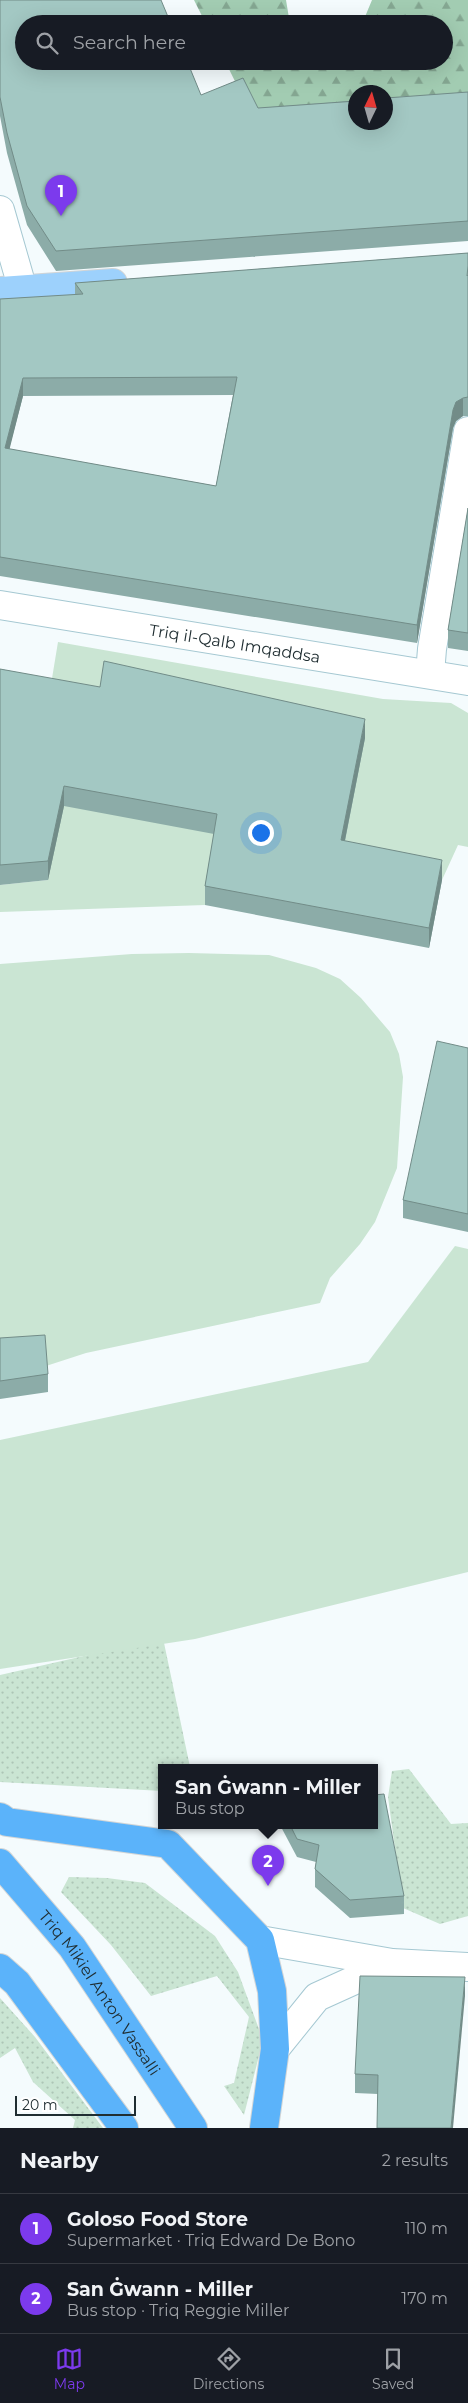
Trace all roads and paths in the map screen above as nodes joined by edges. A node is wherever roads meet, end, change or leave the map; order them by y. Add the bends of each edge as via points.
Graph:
1 (0, 210) edge
2 (142, 281) edge
3 (12, 290) edge
4 (468, 431) edge
5 (0, 605) edge
6 (430, 674) junction
7 (468, 681) edge
8 (0, 1817) edge
9 (0, 1864) edge
10 (260, 1940) junction
11 (392, 1963) junction
12 (468, 1967) edge
13 (0, 1968) edge
14 (275, 2049) junction
15 (124, 2128) edge
16 (193, 2128) edge
17 (264, 2128) edge

1 - 3 street
2 - 3 main road
4 - 6 street
5 - 6 street, Triq il-Qalb Imqaddsa
6 - 7 street, Triq il-Qalb Imqaddsa
8 - 10 highway via 7,1822 168,1844
9 - 16 highway, Triq Mikiel Anton Vassalli via 72,1947
10 - 11 street
10 - 14 highway via 272,1991
11 - 12 street
11 - 14 street via 317,1997
13 - 15 highway via 17,1983
14 - 17 highway

